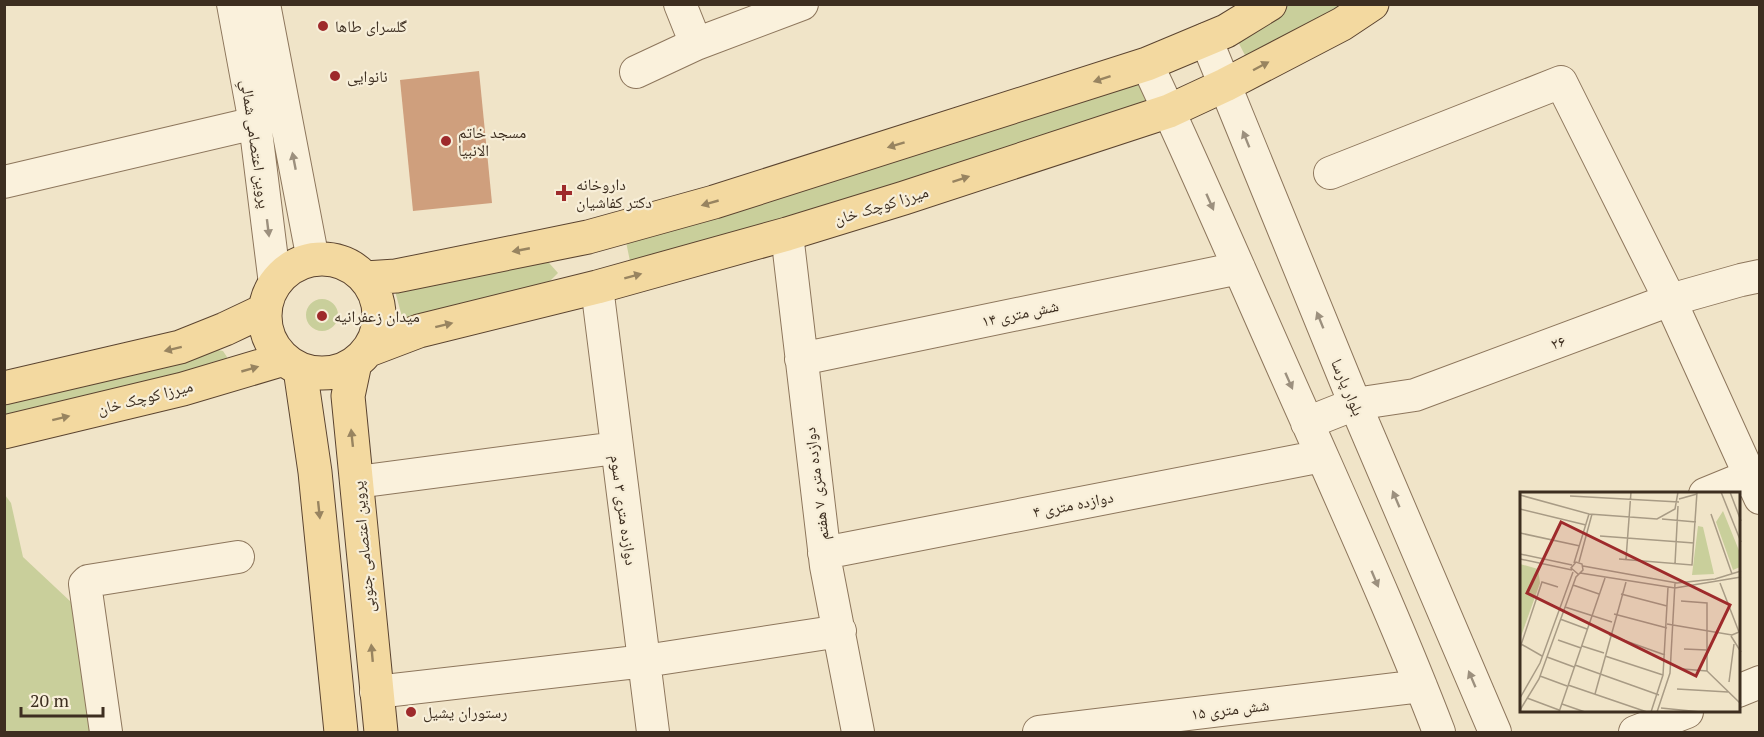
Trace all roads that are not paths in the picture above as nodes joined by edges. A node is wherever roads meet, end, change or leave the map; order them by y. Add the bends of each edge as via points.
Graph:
1 (233, 4) edge
2 (264, 4) edge
3 (680, 4) edge
4 (802, 4) edge
5 (1270, 4) edge
6 (1372, 4) edge
7 (1206, 39) junction
8 (696, 44) junction
9 (1147, 64) junction
10 (636, 72) dead end
11 (1225, 85) junction
12 (1169, 111) junction
13 (255, 123) junction
14 (1330, 173) dead end
15 (4, 182) edge
16 (787, 234) junction
17 (313, 260) junction
18 (1239, 268) junction
19 (1760, 276) edge
20 (365, 278) junction
21 (597, 286) junction
22 (270, 297) junction
23 (1670, 300) junction
24 (362, 356) junction
25 (801, 359) junction
26 (292, 364) junction
27 (4, 388) edge
28 (1355, 404) junction
29 (1307, 423) junction
30 (4, 432) edge
31 (616, 448) junction
32 (1322, 456) junction
33 (357, 482) junction
34 (1754, 487) edge
35 (1719, 492) edge
36 (824, 553) junction
37 (238, 557) dead end
38 (840, 631) junction
39 (645, 661) junction
40 (1760, 682) edge
41 (1421, 686) junction
42 (1740, 690) edge
43 (376, 692) junction
44 (1682, 713) edge
45 (106, 732) edge
46 (341, 732) edge
47 (381, 732) edge
48 (653, 732) edge
49 (858, 732) edge
50 (1039, 732) edge
51 (1439, 732) edge
52 (1495, 732) edge
53 (1635, 732) edge

1 - 13 street, پروین اعتصامی شمالیِ
17 -> 2 street, پروین اعتصامی شمالیِ
3 - 8 street
4 - 8 street
5 - 7 main road
11 -> 6 main road, میرزا کوچک خان via 1342,24
7 - 9 main road
7 - 11 street, بلوار پارسا
8 - 10 street
9 - 12 street
9 -> 20 main road via 714,202 588,237 396,276
11 - 12 main road, میرزا کوچک خان
28 -> 11 street, بلوار پارسا
16 -> 12 main road, میرزا کوچک خان
12 -> 18 street
13 - 15 street
13 -> 22 street, پروین اعتصامی شمالیِ
14 - 23 street via 1561,82
21 -> 16 main road, میرزا کوچک خان
16 - 25 street, دوازده متری ۷ هفتم
17 - 20 main road via 332,260 350,266
17 - 22 main road via 285,273
18 - 25 street, شش متری ۱۴
18 -> 29 street
19 - 23 street, ۲۶
20 - 24 main road via 375,294 379,313 377,332
24 -> 21 main road, میرزا کوچک خان via 419,331
21 - 31 street, دوازده متری ۳ سوم
22 - 26 main road via 266,328 273,345
22 -> 27 main road via 225,329 180,347
23 - 28 street, ۲۶ via 1415,394
23 - 34 street
24 - 26 main road via 338,371 318,373
33 -> 24 main road, پروین اعتصامی جنوبی via 348,396
25 - 36 street, دوازده متری ۷ هفتم
30 -> 26 main road, میرزا کوچک خان
26 -> 46 main road via 315,472
28 - 29 street, ۲۶
52 -> 28 street, بلوار پارسا
29 - 32 street
31 - 33 street
31 - 39 street, دوازده متری ۳ سوم
32 - 36 street, دوازده متری ۴
32 -> 41 street
43 -> 33 main road, پروین اعتصامی جنوبی
34 - 35 street
36 - 38 street, دوازده متری ۷ هفتم
37 - 45 street via 85,584
38 - 39 street
38 - 49 street, دوازده متری ۷ هفتم
39 - 43 street
39 - 48 street, دوازده متری ۳ سوم
40 - 42 street
41 - 50 street, شش متری ۱۵
41 - 51 street
43 - 47 main road, پروین اعتصامی جنوبی
44 - 53 street

